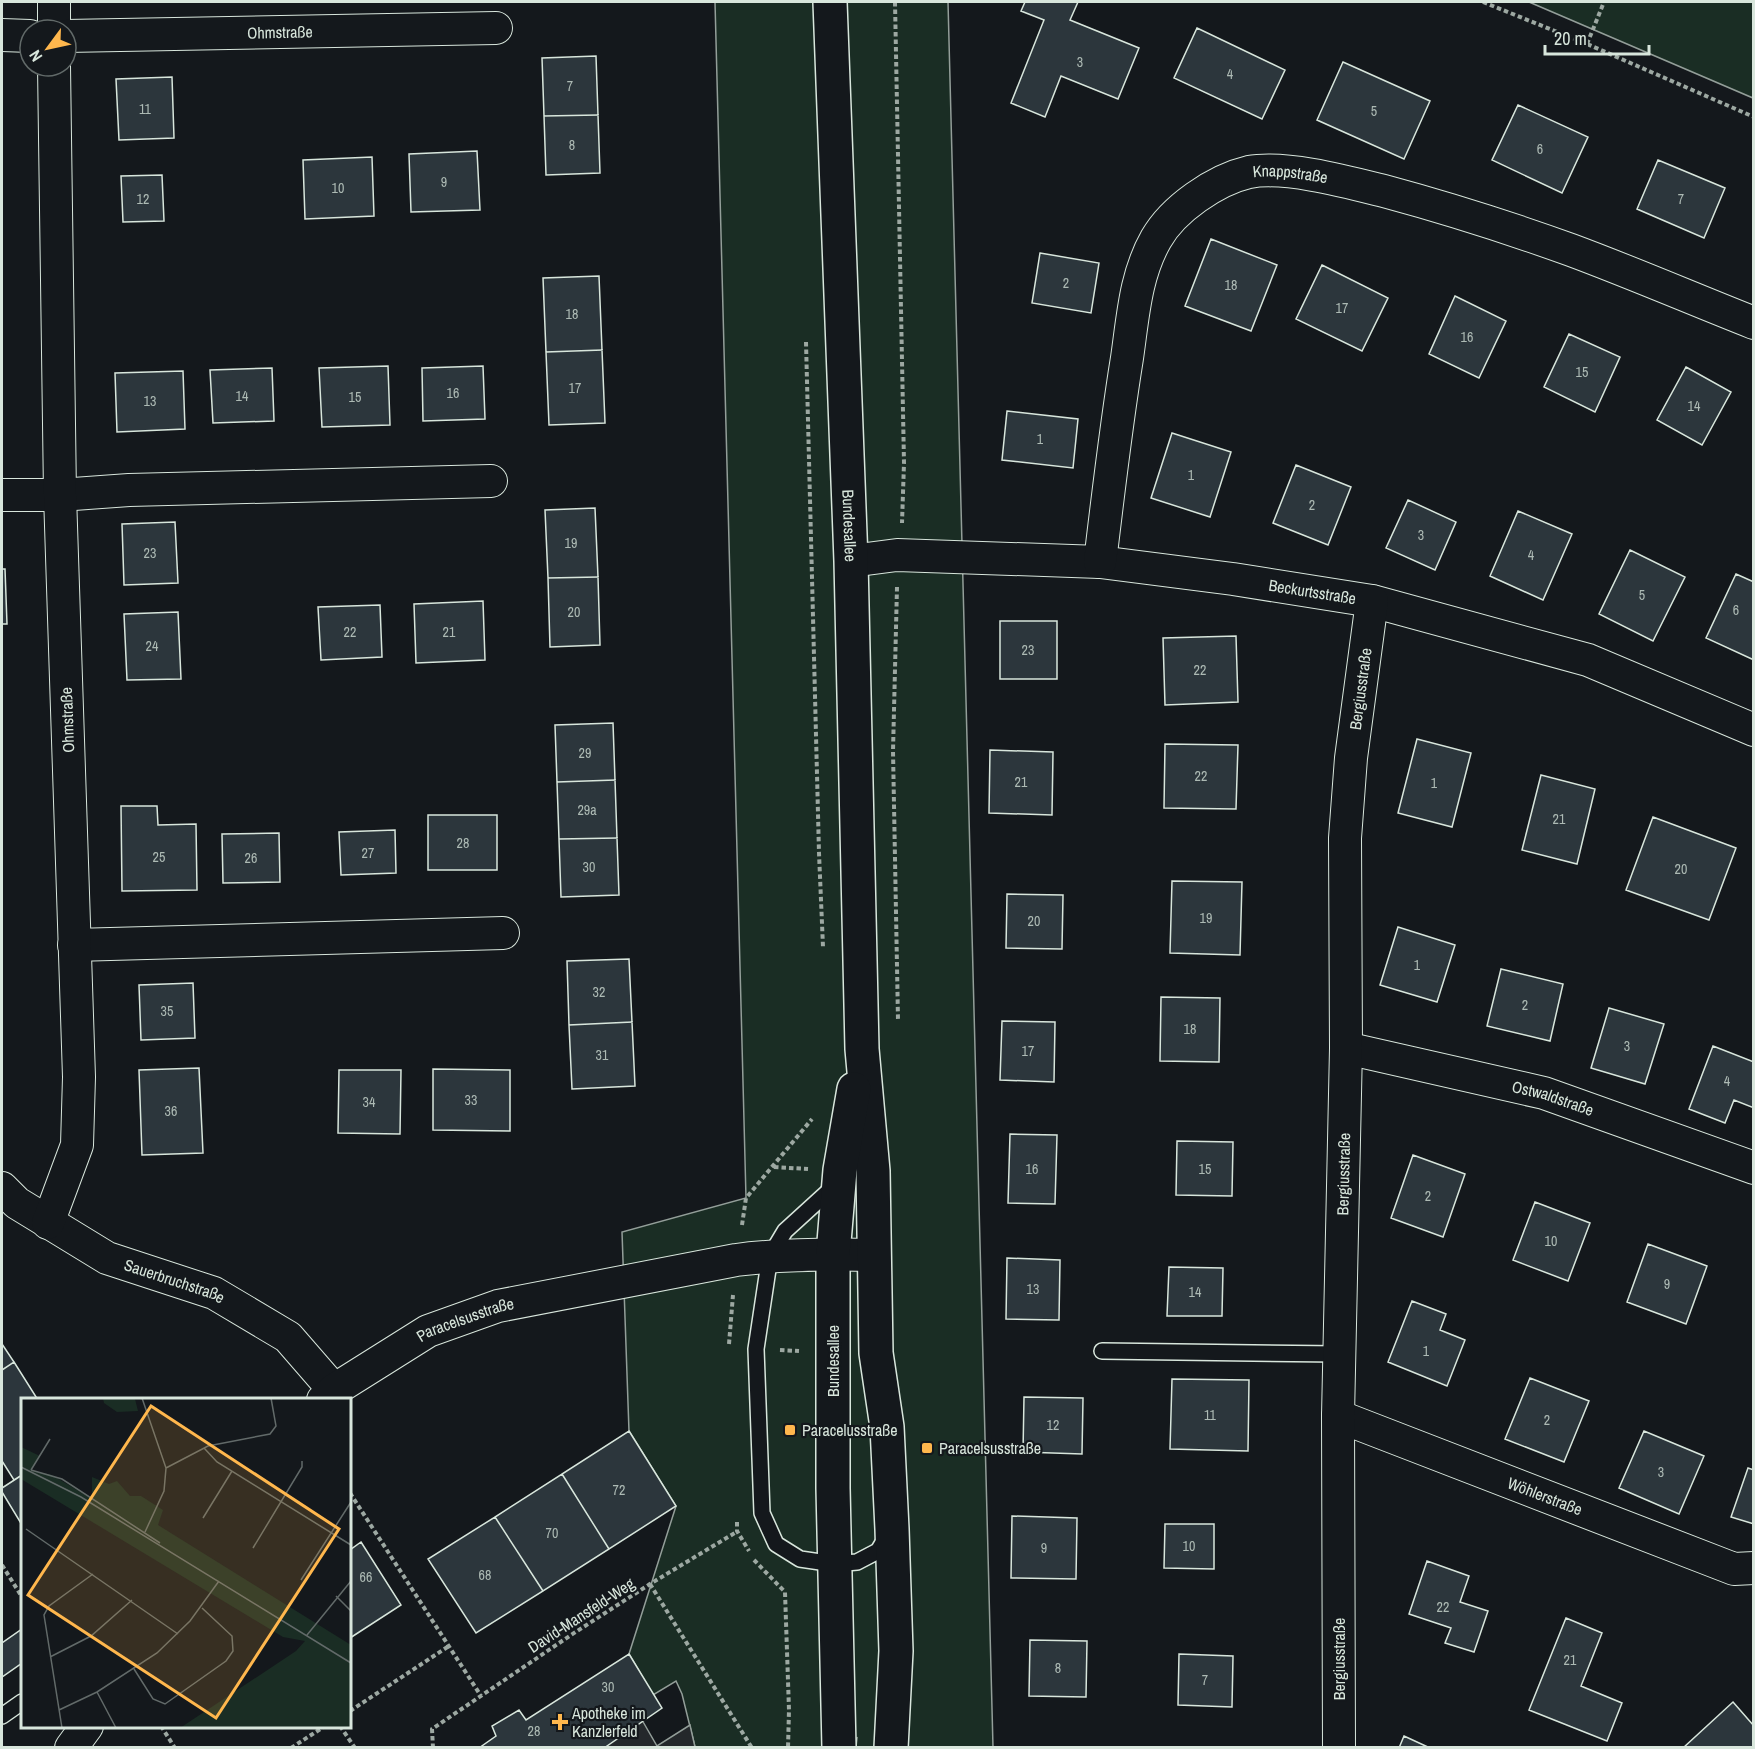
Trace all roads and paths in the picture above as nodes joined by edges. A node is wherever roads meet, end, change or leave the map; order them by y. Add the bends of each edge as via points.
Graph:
1 (54, 2) edge
2 (830, 2) edge
3 (895, 2) edge
4 (1483, 2) edge
5 (1604, 2) edge
6 (54, 18) edge
7 (496, 28) dead end
8 (2, 35) edge
9 (18, 36) edge
10 (78, 36) edge
11 (1587, 44) junction
12 (54, 78) edge
13 (1754, 117) edge
14 (1754, 323) edge
15 (806, 333) dead end
16 (491, 481) dead end
17 (2, 495) edge
18 (60, 495) junction
19 (897, 555) junction
20 (850, 561) junction
21 (1100, 562) junction
22 (1372, 601) junction
23 (1754, 730) edge
24 (503, 933) dead end
25 (74, 945) junction
26 (823, 956) dead end
27 (898, 1020) dead end
28 (1346, 1048) junction
29 (862, 1049) junction
30 (816, 1113) dead end
31 (1754, 1168) edge
32 (840, 1170) junction
33 (2, 1188) edge
34 (746, 1198) dead end
35 (48, 1223) junction
36 (833, 1254) junction
37 (874, 1255) junction
38 (770, 1256) junction
39 (1102, 1351) dead end
40 (1339, 1354) junction
41 (329, 1395) edge
42 (1338, 1416) junction
43 (351, 1495) edge
44 (762, 1513) junction
45 (892, 1529) junction
46 (834, 1564) junction
47 (2, 1565) edge
48 (1754, 1568) edge
49 (650, 1584) junction
50 (21, 1595) edge
51 (449, 1646) junction
52 (481, 1696) junction
53 (21, 1703) edge
54 (351, 1710) edge
55 (2, 1716) edge
56 (86, 1728) edge
57 (162, 1728) edge
58 (322, 1728) edge
59 (341, 1728) edge
60 (71, 1748) edge
61 (174, 1748) edge
62 (291, 1748) edge
63 (355, 1748) edge
64 (433, 1748) edge
65 (752, 1748) edge
66 (839, 1748) edge
67 (891, 1748) edge
68 (1339, 1748) edge

1 - 6 street
2 - 20 street, Bundesallee
3 - 19 path via 904,463
4 - 11 path
5 - 11 path
7 - 10 street, Ohmstraße
8 - 9 street
11 - 13 path
12 - 18 street, Ohmstraße
14 - 21 street, Knappstraße via 1572,251 1439,206 1345,180 1283,171 1250,172 1226,180 1199,194 1171,219 1156,239 1138,282
15 - 26 path
16 - 18 street
17 - 18 street
18 - 25 street, Ohmstraße
19 - 20 street, Beckurtsstraße
19 - 21 street, Beckurtsstraße
19 - 27 path via 893,750
20 - 29 street, Bundesallee
21 - 22 street, Beckurtsstraße
22 - 23 street, Beckurtsstraße via 1588,660
22 - 28 street, Bergiusstraße via 1351,758 1345,838
24 - 25 street
25 - 35 street, Ohmstraße via 79,1077 77,1145
28 - 31 street, Ostwaldstraße via 1544,1093
28 - 40 street, Bergiusstraße
29 - 32 street, Bundesallee
29 - 37 street, Bundesallee via 873,1171
30 - 34 path
32 - 36 street, Bundesallee
32 - 38 lane via 830,1190 785,1232
33 - 35 street, Sauerbruchstraße
35 - 41 street, Sauerbruchstraße via 107,1258 214,1293 288,1337
36 - 37 street, Paracelsusstraße
36 - 38 street, Paracelsusstraße
36 - 46 street, Bundesallee
37 - 45 street, Bundesallee via 876,1353 887,1427
38 - 41 street, Paracelsusstraße via 498,1306 428,1331
38 - 44 lane via 756,1348
39 - 40 lane
40 - 42 street, Bergiusstraße
42 - 48 street, Wöhlerstraße via 1734,1569
42 - 68 street, Bergiusstraße
43 - 51 path
44 - 46 lane via 776,1544 800,1559
44 - 49 path, David-Mansfeld-Weg
45 - 46 lane via 878,1551 857,1562
45 - 67 street, Bundesallee via 896,1651
46 - 66 street, Bundesallee
47 - 50 path
49 - 52 path, David-Mansfeld-Weg
49 - 65 path
51 - 52 path
51 - 54 path
52 - 64 path, David-Mansfeld-Weg via 432,1729
53 - 55 lane
56 - 60 street
57 - 61 path
58 - 62 path
59 - 63 path

